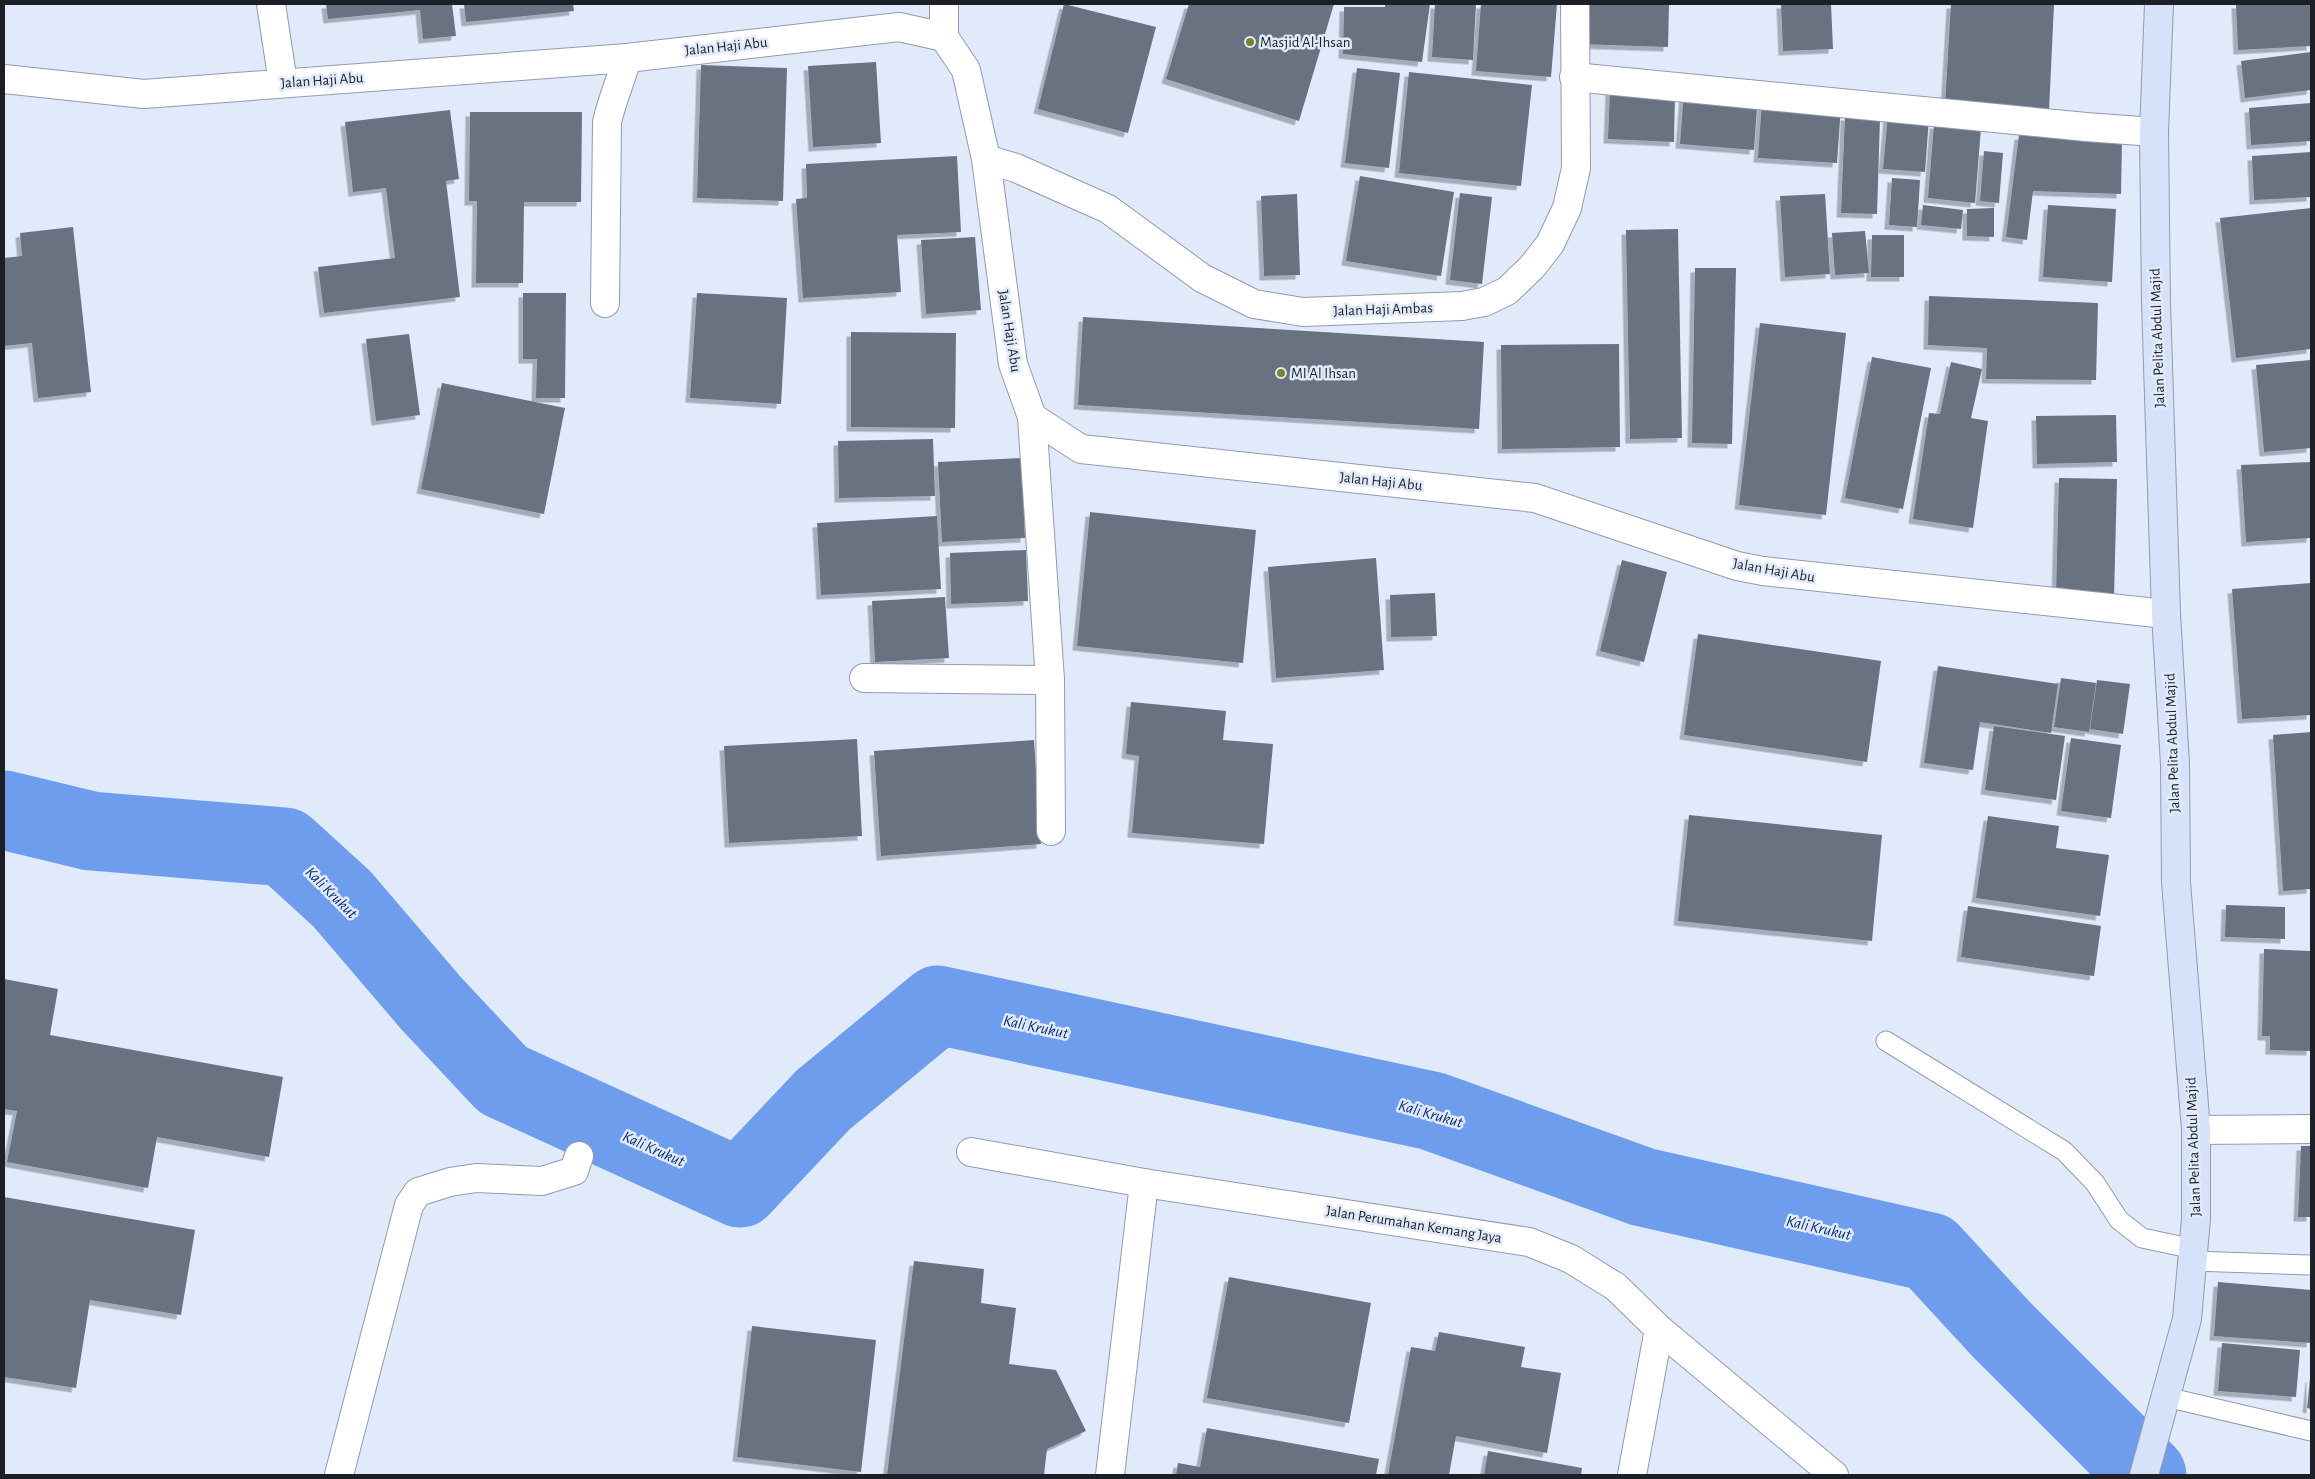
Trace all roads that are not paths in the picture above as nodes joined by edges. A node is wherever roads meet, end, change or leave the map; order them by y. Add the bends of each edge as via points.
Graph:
1 (270, 4) edge
2 (944, 4) edge
3 (1575, 4) edge
4 (2159, 4) edge
5 (944, 37) junction
6 (627, 58) junction
7 (1574, 77) junction
8 (4, 79) edge
9 (283, 83) junction
10 (2154, 132) junction
11 (986, 159) junction
12 (605, 303) dead end
13 (1032, 418) junction
14 (2166, 614) junction
15 (864, 678) dead end
16 (1050, 680) junction
17 (1051, 831) dead end
18 (1886, 1041) dead end
19 (2196, 1130) junction
20 (2311, 1130) edge
21 (972, 1152) dead end
22 (579, 1156) dead end
23 (1144, 1183) junction
24 (2194, 1255) junction
25 (2311, 1265) edge
26 (1658, 1329) junction
27 (2164, 1407) junction
28 (2311, 1431) edge
29 (340, 1475) edge
30 (1110, 1475) edge
31 (1632, 1475) edge
32 (1834, 1475) edge
33 (2144, 1475) edge

1 - 9 street
2 - 5 street
3 - 7 street, Jalan Haji Ambas
4 - 10 street, Jalan Pelita Abdul Majid
5 - 6 street, Jalan Haji Abu via 899,27
5 - 11 street, Jalan Haji Abu via 966,70
6 - 9 street, Jalan Haji Abu
6 - 12 street via 607,122
7 - 10 street
7 - 11 street, Jalan Haji Ambas via 1576,168 1567,208 1550,244 1507,291 1484,302 1462,306 1303,312 1254,304 1202,278 1108,209 1016,168
8 - 9 street, Jalan Haji Abu via 144,94
10 - 14 street, Jalan Pelita Abdul Majid
11 - 13 street, Jalan Haji Abu via 1013,364
13 - 14 street, Jalan Haji Abu via 1081,448 1536,498 1737,566 1762,571
13 - 16 street
14 - 19 street, Jalan Pelita Abdul Majid via 2176,882
15 - 16 street
16 - 17 street
18 - 24 lane via 2064,1151 2095,1183 2119,1220 2142,1238
19 - 20 street
19 - 24 street, Jalan Pelita Abdul Majid
21 - 23 street, Jalan Perumahan Kemang Jaya
22 - 29 street via 574,1171 542,1180 476,1178 418,1192 409,1205
23 - 26 street, Jalan Perumahan Kemang Jaya via 1529,1242 1571,1259 1616,1287
23 - 30 street
24 - 25 lane
24 - 27 street, Jalan Pelita Abdul Majid via 2187,1319
26 - 31 street
26 - 32 street, Jalan Perumahan Kemang Jaya
27 - 28 lane
27 - 33 street, Jalan Pelita Abdul Majid

